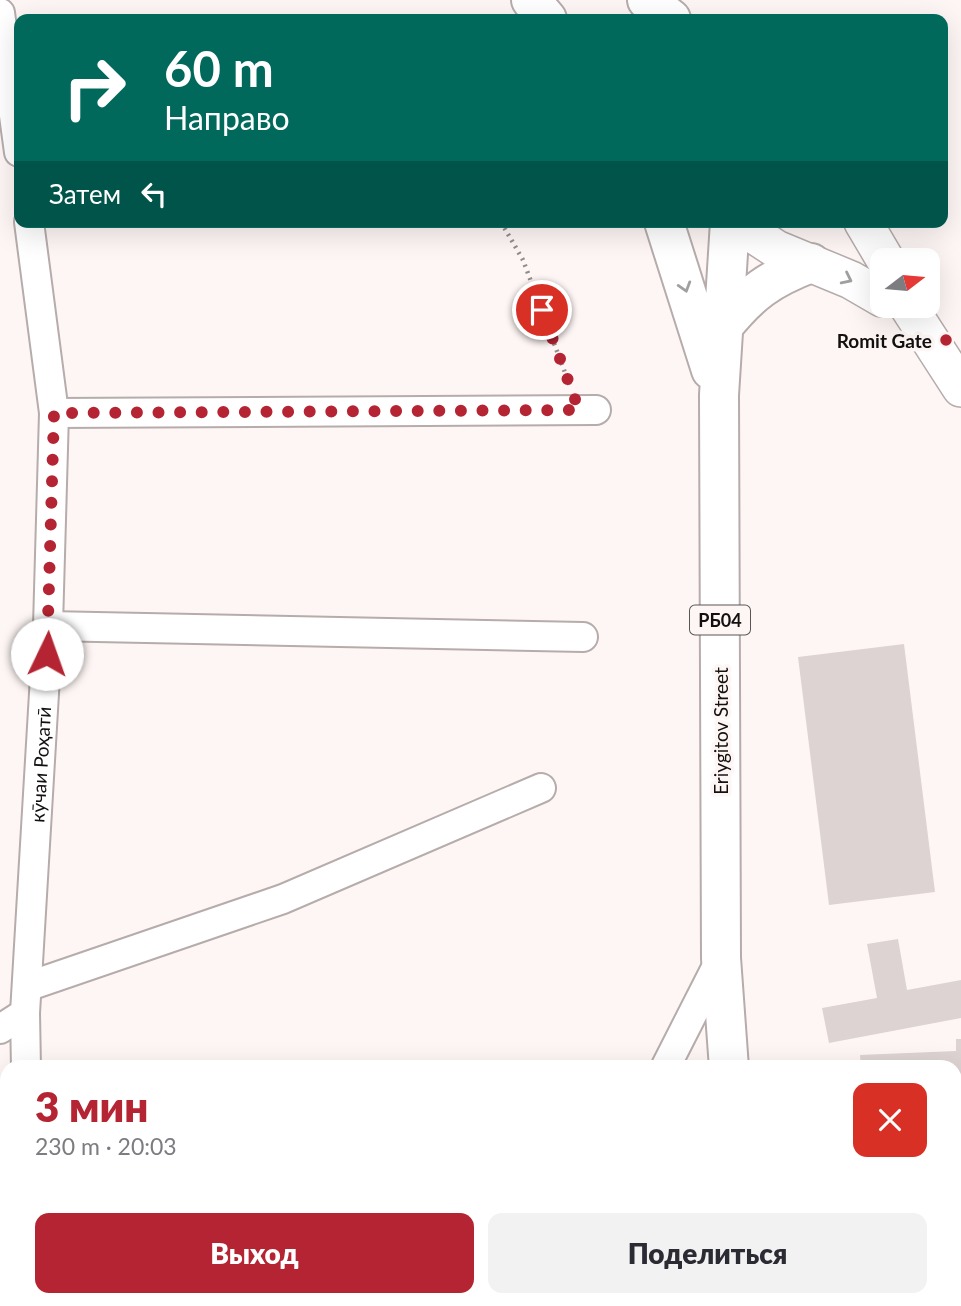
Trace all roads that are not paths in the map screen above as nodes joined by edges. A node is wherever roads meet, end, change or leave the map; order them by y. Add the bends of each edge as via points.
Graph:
1 (531, 0) edge
2 (647, 0) edge
3 (0, 13) edge
4 (543, 14) edge
5 (665, 14) edge
6 (14, 115) edge
7 (30, 228) edge
8 (666, 228) edge
9 (731, 228) edge
10 (742, 228) edge
11 (867, 228) edge
12 (878, 248) edge
13 (811, 263) junction
14 (870, 292) edge
15 (912, 318) edge
16 (722, 328) junction
17 (961, 388) edge
18 (719, 395) junction
19 (588, 410) road end
20 (54, 413) junction
21 (48, 626) junction
22 (583, 637) dead end
23 (541, 788) dead end
24 (721, 958) junction
25 (27, 999) junction
26 (0, 1029) edge
27 (26, 1060) edge
28 (669, 1060) edge
29 (728, 1060) edge

1 - 4 highway
2 - 5 highway
3 - 6 street
7 - 20 street, кӯчаи Роҳатӣ
8 -> 18 highway, РБ04
9 - 16 highway, РБ04
10 - 13 main road
11 - 12 main road
13 -> 14 main road
13 - 16 highway via 769,282 744,301
15 - 17 main road
16 - 18 highway, РБ04
18 - 24 highway, Eriygitov Street / РБ04
19 - 20 street
20 - 21 street, кӯчаи Роҳатӣ
21 - 22 street
21 - 25 street, кӯчаи Роҳатӣ
23 - 25 street via 283,899
24 - 28 street
24 - 29 highway, Eriygitov Street / РБ04
25 - 26 street
25 - 27 street, кӯчаи Роҳатӣ

